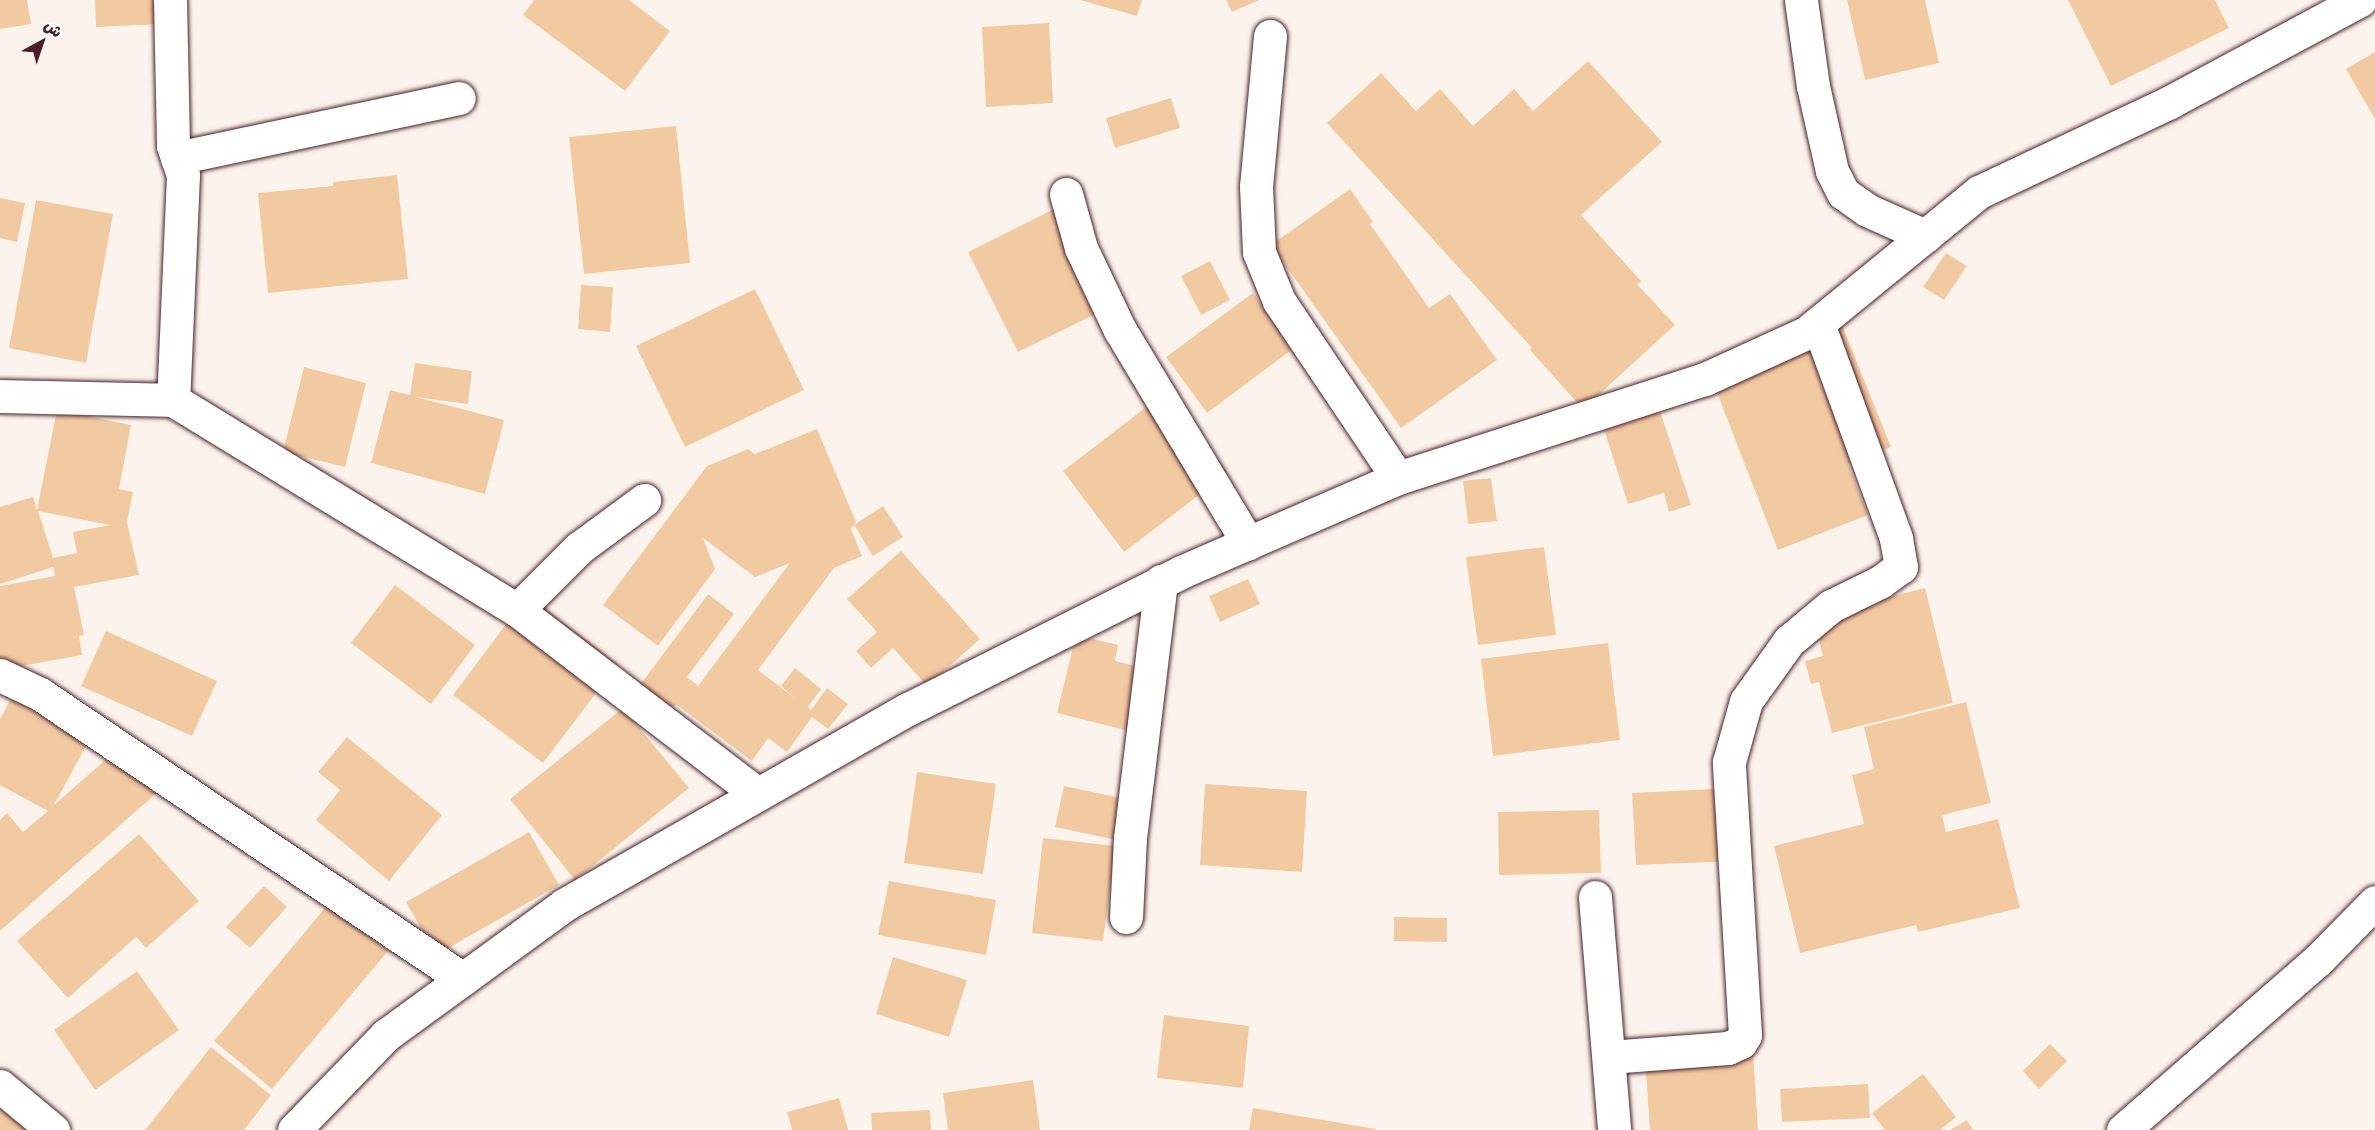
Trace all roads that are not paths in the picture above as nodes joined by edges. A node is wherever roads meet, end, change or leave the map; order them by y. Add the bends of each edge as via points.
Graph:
1 (170, 0) edge
2 (1801, 0) edge
3 (2360, 0) edge
4 (1270, 36) dead end
5 (459, 98) dead end
6 (177, 158) junction
7 (1066, 194) dead end
8 (1925, 236) junction
9 (1818, 324) junction
10 (0, 396) edge
11 (173, 400) junction
12 (1398, 478) junction
13 (644, 500) dead end
14 (1248, 543) junction
15 (1161, 581) junction
16 (517, 610) junction
17 (0, 675) edge
18 (758, 794) junction
19 (1595, 897) dead end
20 (2375, 902) edge
21 (1126, 917) dead end
22 (464, 979) junction
23 (1609, 1057) junction
24 (0, 1086) edge
25 (53, 1130) edge
26 (294, 1130) edge
27 (1614, 1130) edge
28 (2123, 1130) edge

1 - 6 street via 173,146
2 - 8 street via 1813,86 1832,171 1843,194 1867,210
3 - 8 street via 2170,102 1979,192
4 - 12 street via 1256,186 1258,252 1279,301
5 - 6 street
6 - 11 street via 183,175
7 - 14 street via 1081,248 1120,330
8 - 9 street
9 - 12 street via 1705,379
9 - 23 street via 1896,538 1901,567 1832,606 1789,641 1746,701 1729,762 1744,1035 1741,1042 1728,1048
10 - 11 street
11 - 16 street
12 - 14 street
13 - 16 street via 579,548
14 - 15 street
15 - 18 street via 908,709
15 - 21 street via 1130,838
16 - 18 street
17 - 22 street via 40,694
18 - 22 street via 564,905
19 - 23 street
20 - 28 street via 2318,960
22 - 26 street via 386,1035
23 - 27 street
24 - 25 street

